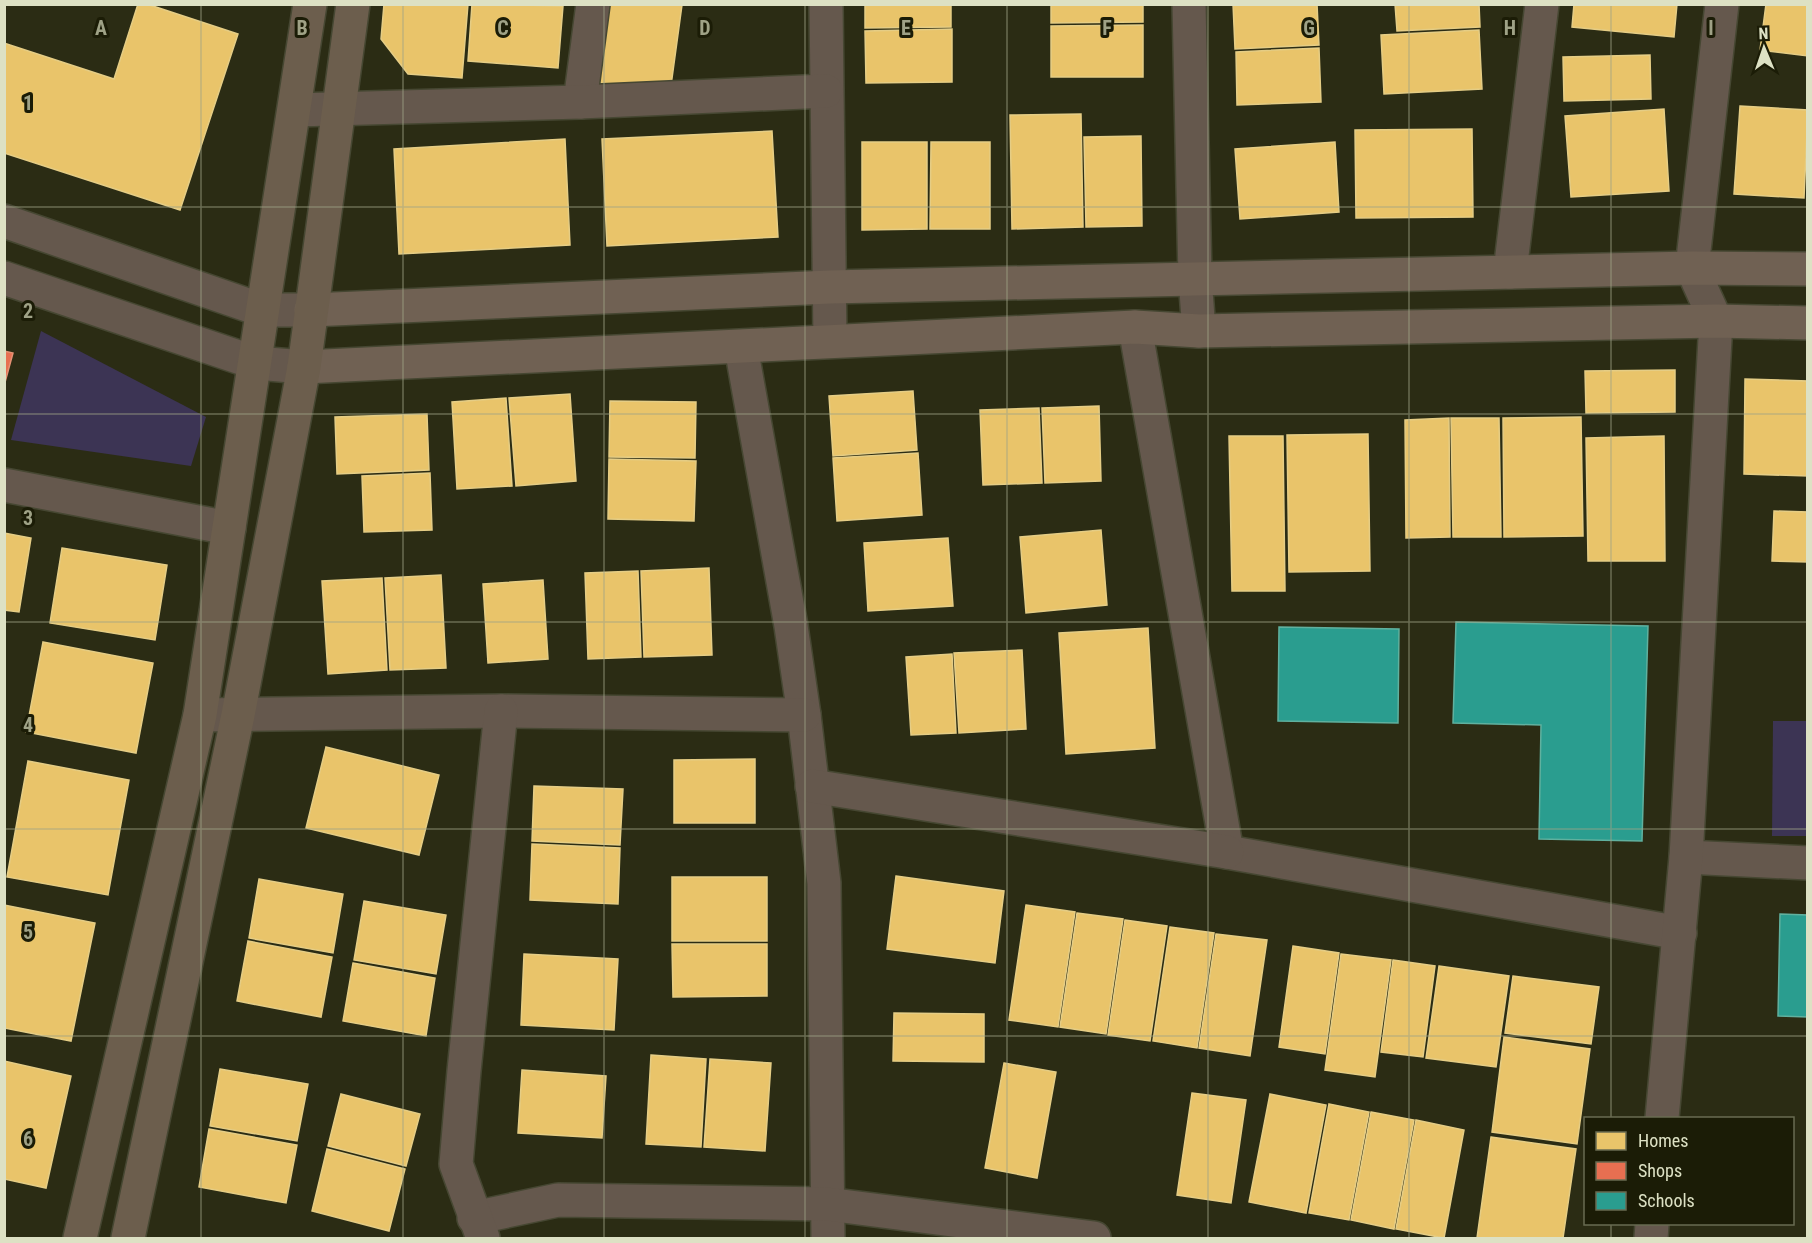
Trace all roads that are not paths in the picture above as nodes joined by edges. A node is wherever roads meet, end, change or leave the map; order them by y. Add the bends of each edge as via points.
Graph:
1 (310, 4) edge
2 (353, 4) edge
3 (593, 4) edge
4 (826, 4) edge
5 (1189, 4) edge
6 (1542, 4) edge
7 (1722, 4) edge
8 (826, 91) junction
9 (580, 102) junction
10 (338, 109) junction
11 (295, 110) junction
12 (4, 221) edge
13 (1692, 268) junction
14 (1808, 269) edge
15 (1510, 272) junction
16 (4, 278) edge
17 (1195, 278) junction
18 (830, 287) junction
19 (262, 310) junction
20 (311, 310) junction
21 (1716, 321) junction
22 (1808, 323) edge
23 (1135, 327) junction
24 (1199, 331) junction
25 (830, 341) junction
26 (741, 347) junction
27 (256, 363) junction
28 (304, 367) junction
29 (4, 485) edge
30 (229, 528) junction
31 (501, 711) junction
32 (238, 715) junction
33 (804, 715) junction
34 (200, 716) junction
35 (812, 786) junction
36 (1227, 852) junction
37 (1686, 857) junction
38 (1808, 863) edge
39 (1680, 933) junction
40 (1662, 1117) edge
41 (827, 1204) junction
42 (479, 1228) edge
43 (80, 1239) edge
44 (128, 1239) edge
45 (828, 1239) edge
46 (1094, 1239) edge

1 - 11 main road
2 - 10 main road
3 - 9 street
4 - 8 street
5 - 17 street
6 - 15 street
7 - 13 street
8 - 9 street
8 - 18 street
9 - 10 street
10 - 11 street
10 - 20 main road
11 - 19 main road
12 - 19 street
13 - 14 main road
13 - 15 main road
13 - 21 street
15 - 17 main road
16 - 27 street
17 - 18 main road
17 - 24 street
18 - 20 main road
18 - 25 street
19 - 20 street
19 - 27 main road
20 - 28 main road
21 - 22 main road
21 - 24 main road
21 - 37 street
23 - 24 main road
23 - 25 main road
23 - 36 street
25 - 26 main road
26 - 28 main road
26 - 33 street
27 - 28 street
27 - 30 main road
28 - 32 main road
29 - 30 street
30 - 34 main road
31 - 32 street
31 - 33 street
31 - 42 street via 456,1164
32 - 34 street
32 - 44 main road
33 - 35 street
34 - 43 main road
35 - 36 street
35 - 41 street via 824,883
36 - 39 street
37 - 38 street
37 - 39 street
39 - 40 street
41 - 42 street via 558,1200
41 - 45 street
41 - 46 street

